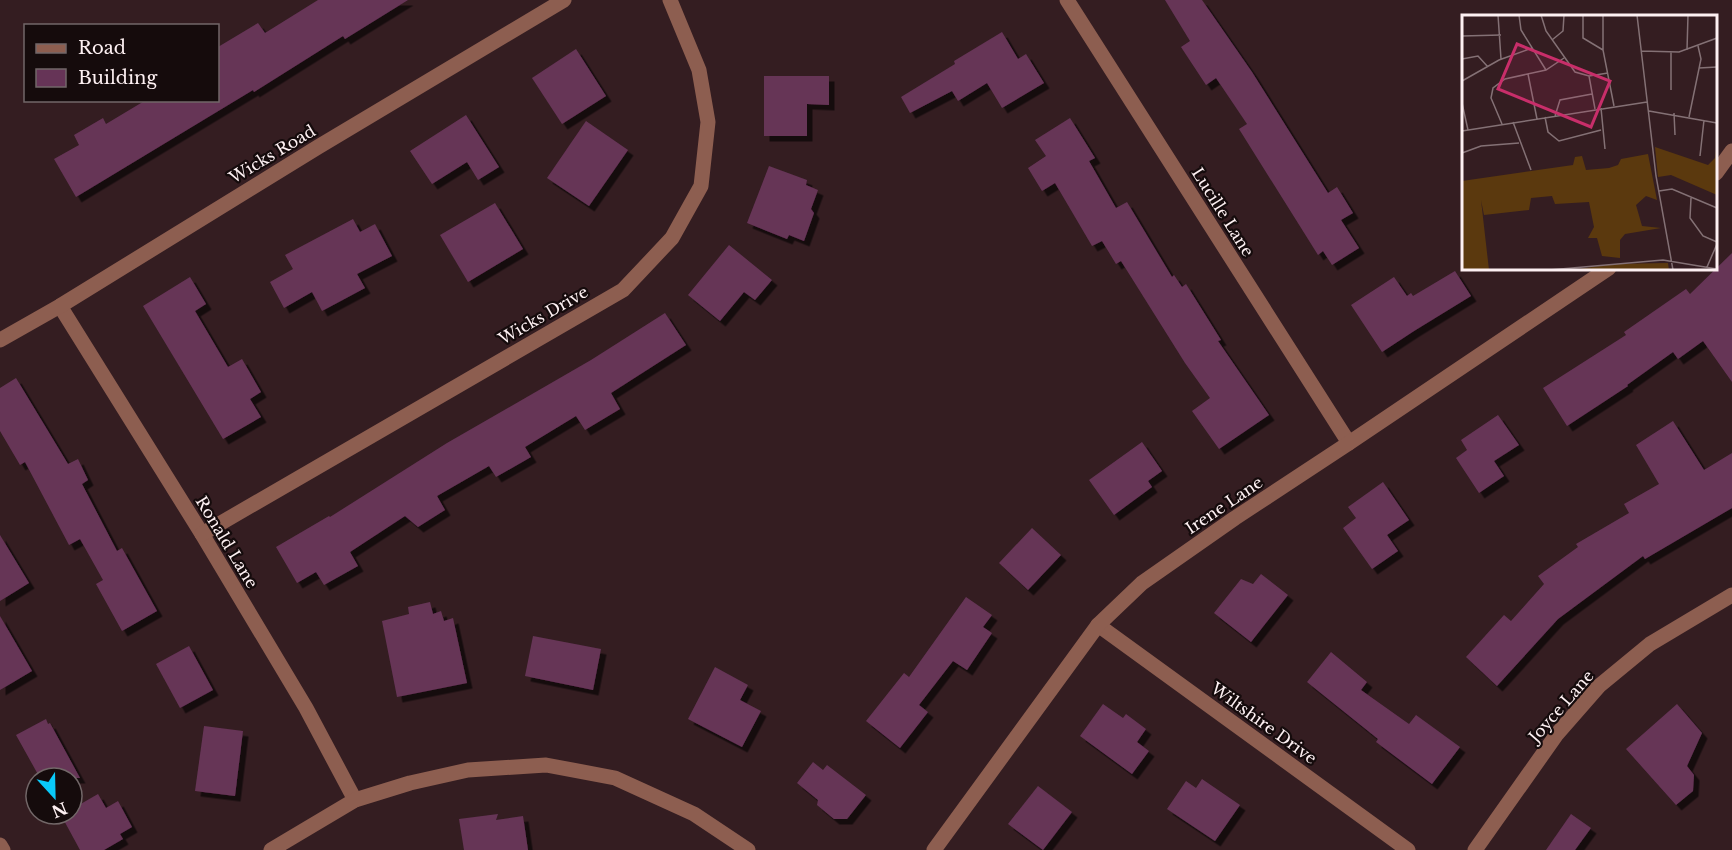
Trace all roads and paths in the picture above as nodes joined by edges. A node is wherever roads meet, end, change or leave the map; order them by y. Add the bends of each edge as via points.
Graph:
1 (564, 0) edge
2 (670, 0) edge
3 (1067, 0) edge
4 (1732, 152) edge
5 (1717, 172) edge
6 (1606, 270) edge
7 (60, 306) junction
8 (0, 340) edge
9 (1349, 443) junction
10 (202, 534) junction
11 (1732, 595) edge
12 (1098, 625) junction
13 (355, 800) junction
14 (0, 845) edge
15 (3, 850) edge
16 (271, 850) edge
17 (748, 850) edge
18 (934, 850) edge
19 (1408, 850) edge
20 (1475, 850) edge

1 - 7 street, Wicks Road
2 - 10 street, Wicks Drive via 699,70 708,122 701,186 672,238 623,290
3 - 9 street, Lucille Lane
4 - 5 street
6 - 9 street, Irene Lane
7 - 8 street, Wicks Road
7 - 10 street, Ronald Lane
9 - 12 street, Irene Lane via 1142,583
10 - 13 street, Ronald Lane via 306,708
11 - 20 street, Joyce Lane via 1650,644 1599,686 1557,734
12 - 18 street, Irene Lane
12 - 19 street, Wiltshire Drive
13 - 16 street
13 - 17 street via 468,770 546,765 615,778 694,814
14 - 15 street

